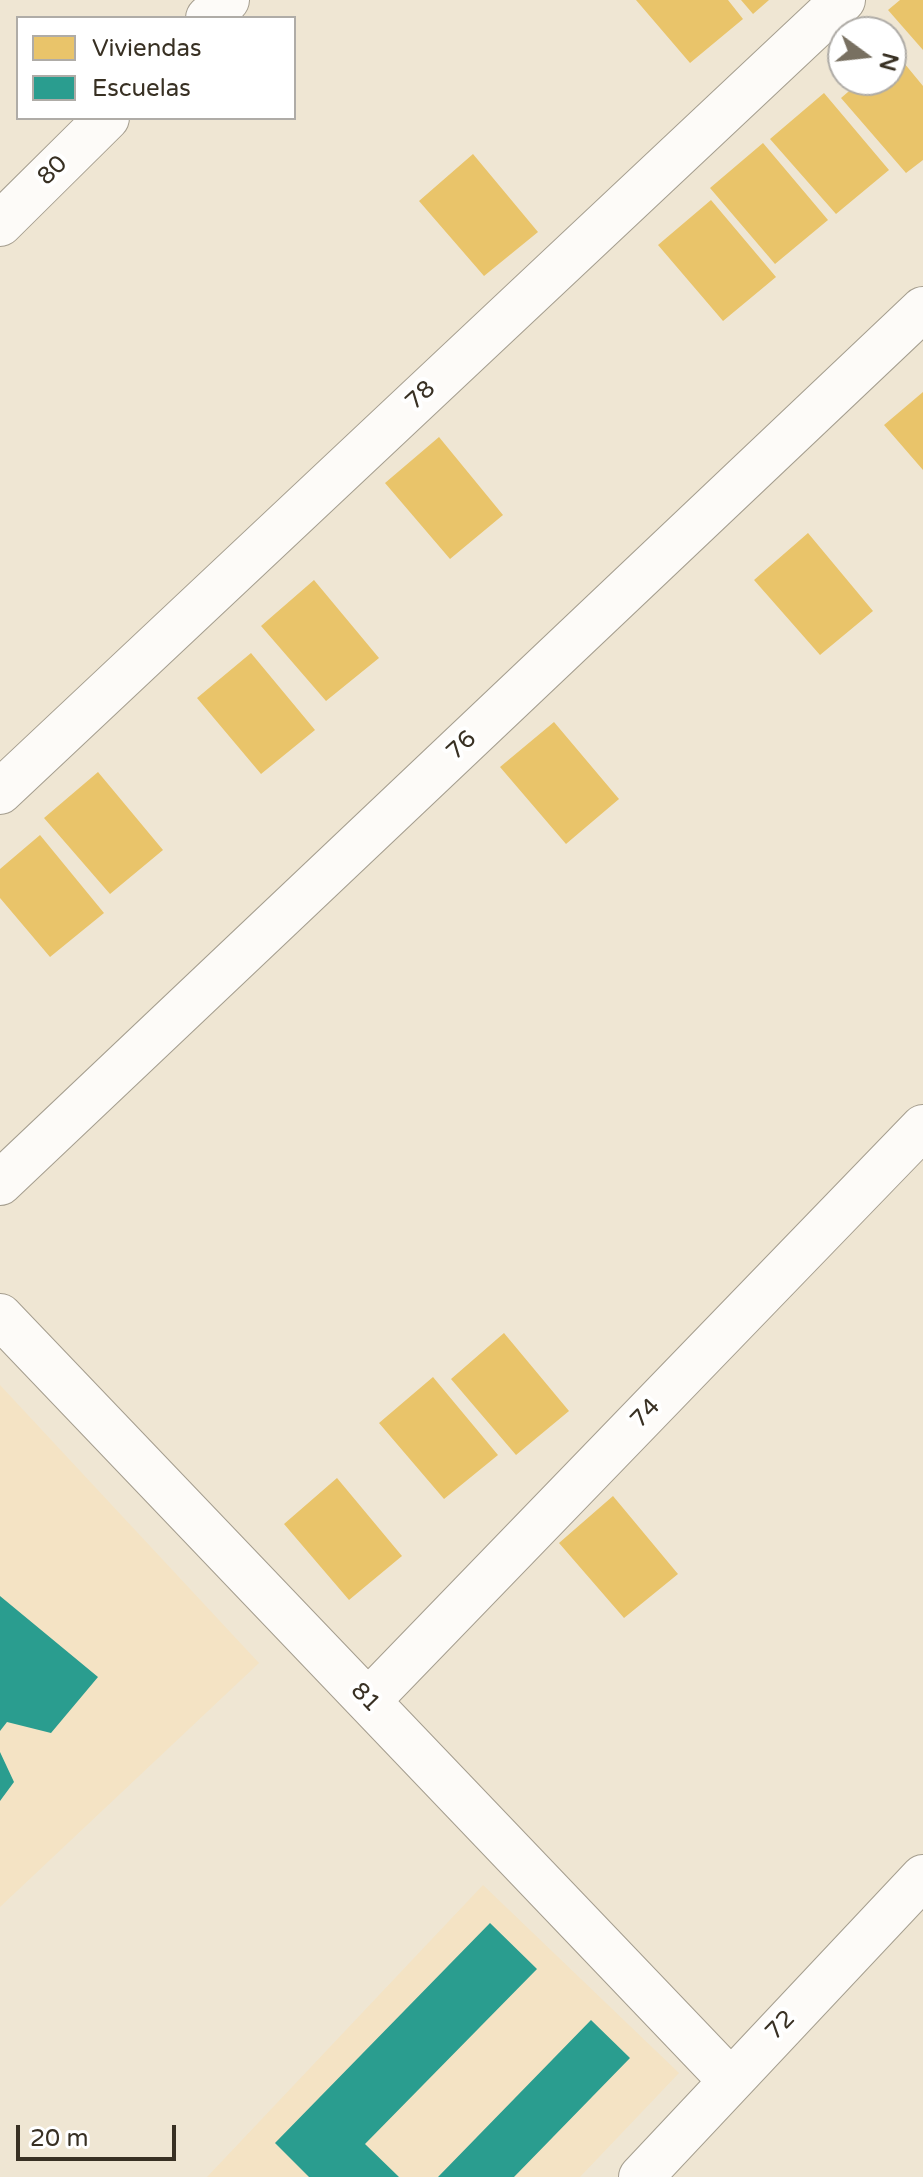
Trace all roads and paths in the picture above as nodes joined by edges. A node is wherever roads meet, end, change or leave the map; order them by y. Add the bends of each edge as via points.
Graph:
1 (227, 0) edge
2 (843, 0) edge
3 (210, 16) edge
4 (105, 120) edge
5 (0, 224) edge
6 (923, 309) edge
7 (0, 792) edge
8 (923, 1127) edge
9 (0, 1183) edge
10 (0, 1316) edge
11 (368, 1701) junction
12 (923, 1877) edge
13 (729, 2079) junction
14 (641, 2177) edge

1 - 3 street
2 - 7 street, 78
4 - 5 street, 80
6 - 9 street, 76
8 - 11 street, 74
10 - 11 street, 81
11 - 13 street, 81
12 - 13 street, 72
13 - 14 street, 72

